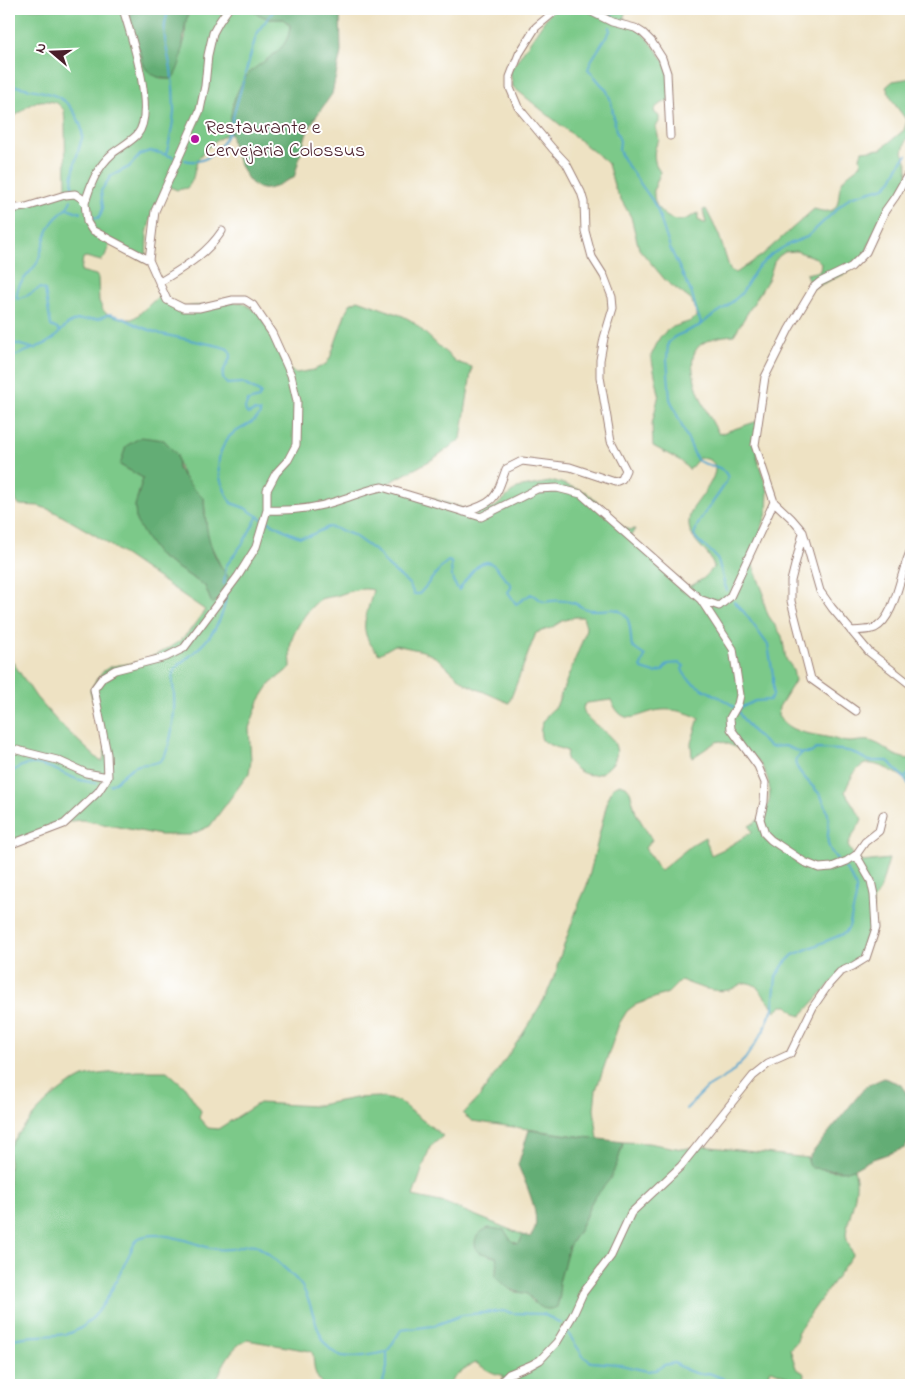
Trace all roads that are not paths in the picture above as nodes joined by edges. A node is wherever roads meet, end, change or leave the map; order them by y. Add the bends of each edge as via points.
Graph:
1 (123, 9) edge
2 (228, 9) edge
3 (564, 9) edge
4 (586, 9) edge
5 (670, 136) dead end
6 (911, 169) edge
7 (86, 203) junction
8 (9, 209) edge
9 (222, 231) dead end
10 (149, 260) junction
11 (160, 282) junction
12 (774, 502) junction
13 (267, 510) junction
14 (464, 512) junction
15 (803, 532) junction
16 (911, 550) edge
17 (701, 600) junction
18 (851, 631) junction
19 (911, 685) edge
20 (856, 711) dead end
21 (9, 748) edge
22 (108, 777) junction
23 (883, 815) dead end
24 (9, 845) edge
25 (856, 855) junction
26 (503, 1385) edge

1 - 7 street via 141,75 145,120 138,134 101,165
2 - 10 street via 213,33 200,110 155,211
3 - 14 street via 554,12 536,27 519,54 510,78 510,88 518,107 566,163 581,192 585,231 592,257 612,297 600,360 600,378 611,441 626,470 622,480 615,482 570,467 522,461 506,469 496,495 484,506
4 - 5 street via 612,22 635,28 658,52 667,74
6 - 12 street via 885,211 866,252 851,267 814,287 765,377 755,445
7 - 8 street via 75,194
7 - 10 street via 87,222 92,230
9 - 11 street via 212,246
10 - 11 street
11 - 13 street via 167,300 182,308 245,300 253,305 272,333 291,375 298,421 296,445 267,490
12 - 15 street
12 - 17 street via 730,597 719,606
13 - 14 street via 312,508 382,487
13 - 22 street via 256,547 184,648 166,657 115,670 103,677 94,689 107,754
14 - 17 street via 481,517 538,489 558,488 581,494
15 - 18 street via 820,591
15 - 20 street via 791,581 791,601 811,679
16 - 18 street via 885,620 874,628
17 - 25 street via 733,649 740,695 730,718 731,729 758,766 765,783 760,820 764,834 804,862 819,868 832,867
18 - 19 street via 869,652
21 - 22 street
22 - 24 street via 98,792 64,824
23 - 25 street via 879,830
25 - 26 street via 871,881 874,895 876,928 866,958 840,972 813,1007 790,1054 768,1064 753,1076 681,1166 631,1213 611,1256 583,1293 557,1342 540,1360 508,1374

